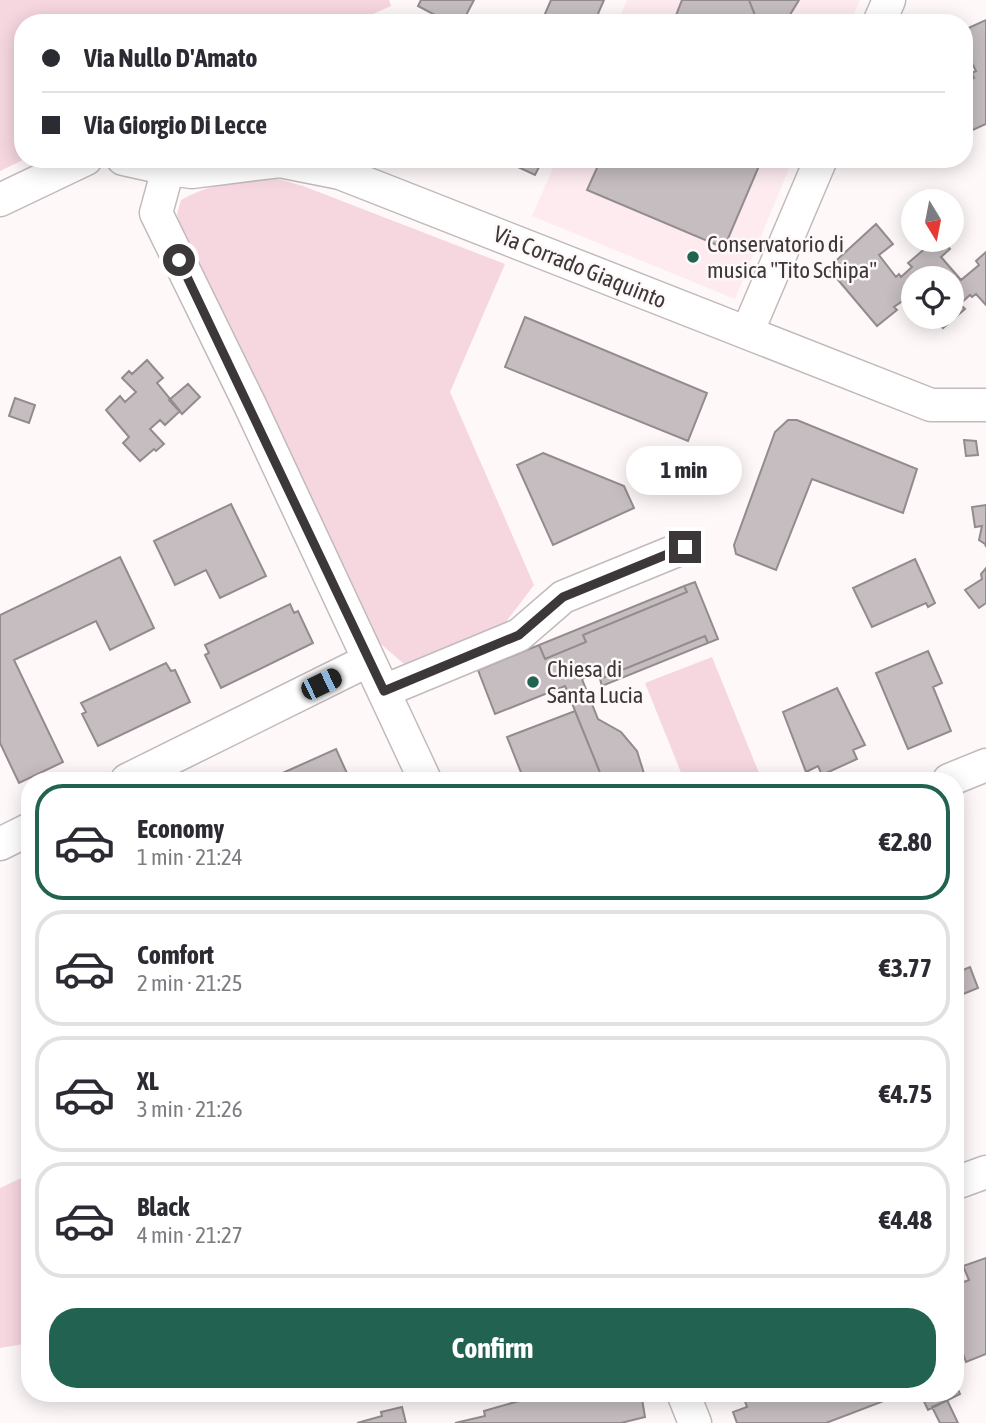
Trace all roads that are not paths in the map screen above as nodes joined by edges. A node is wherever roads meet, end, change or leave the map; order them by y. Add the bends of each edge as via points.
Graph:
1 (67, 168) edge
2 (164, 168) edge
3 (221, 168) edge
4 (318, 168) edge
5 (817, 168) edge
6 (168, 169) junction
7 (0, 200) edge
8 (747, 333) junction
9 (986, 405) edge
10 (685, 547) dead end
11 (369, 660) junction
12 (384, 691) junction
13 (986, 765) edge
14 (143, 772) edge
15 (421, 772) edge
16 (964, 774) edge
17 (21, 834) edge
18 (0, 844) edge
19 (986, 1171) edge
20 (964, 1180) edge
21 (687, 1402) edge
22 (695, 1423) edge

1 - 7 street
2 - 6 street, Via Corrado Giaquinto
3 - 6 street, Via Corrado Giaquinto
4 - 8 street, Via Corrado Giaquinto via 341,173
5 - 8 street
6 - 11 street via 156,213
8 - 9 street, Via Corrado Giaquinto via 931,405
10 - 12 street via 563,597 519,635
11 - 12 street
11 - 14 street
12 - 15 street
13 - 16 street
17 - 18 street
19 - 20 street
21 - 22 street

